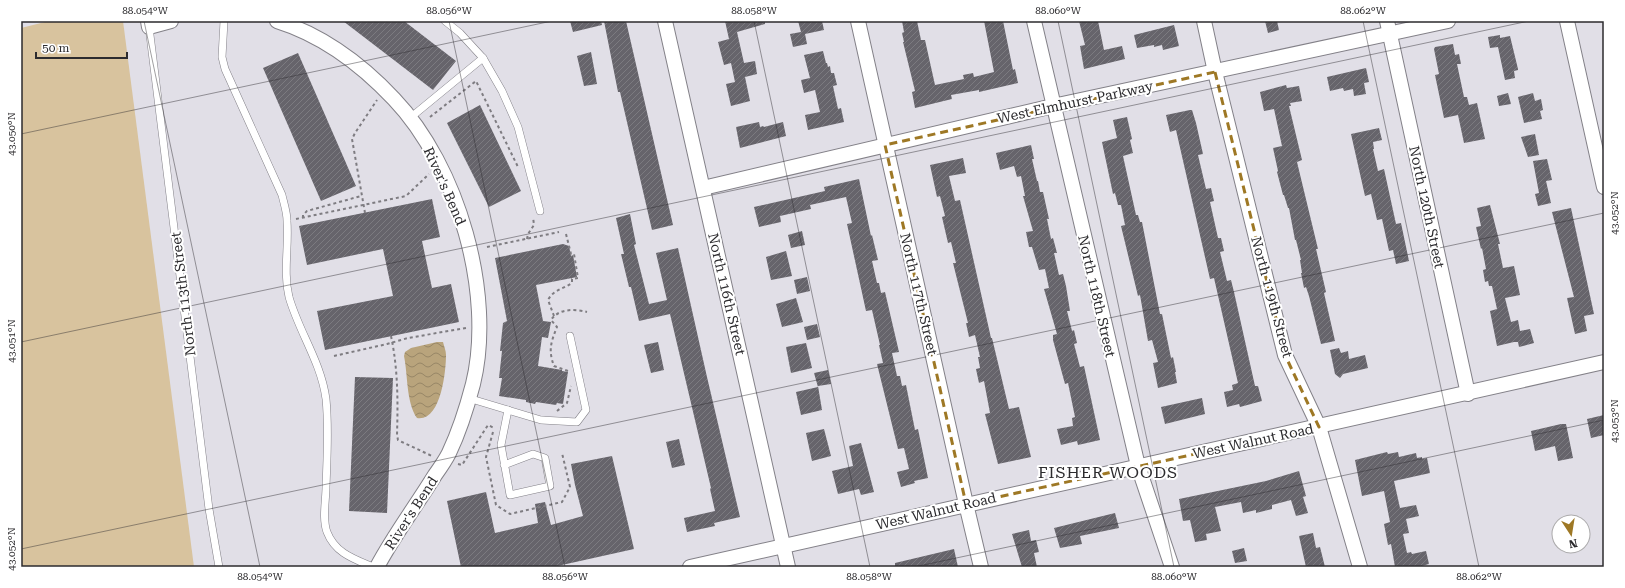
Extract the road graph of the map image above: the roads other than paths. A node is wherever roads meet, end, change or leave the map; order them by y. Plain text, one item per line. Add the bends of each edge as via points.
1 (171, 21) edge
2 (224, 21) edge
3 (277, 21) edge
4 (445, 21) edge
5 (665, 21) edge
6 (858, 21) edge
7 (1034, 21) edge
8 (1204, 21) edge
9 (1448, 21) edge
10 (1567, 21) edge
11 (149, 24) edge
12 (1388, 28) edge
13 (483, 58) junction
14 (1215, 72) junction
15 (1053, 106) junction
16 (410, 118) junction
17 (885, 145) junction
18 (1604, 187) edge
19 (703, 188) junction
20 (540, 211) dead end
21 (570, 336) dead end
22 (1604, 362) edge
23 (1468, 394) junction
24 (468, 398) junction
25 (508, 410) junction
26 (1319, 427) junction
27 (504, 465) junction
28 (1138, 466) junction
29 (966, 504) junction
30 (783, 546) junction
31 (219, 567) edge
32 (373, 567) edge
33 (377, 567) edge
34 (690, 567) edge
35 (788, 567) edge
36 (981, 567) edge
37 (1172, 567) edge
38 (1360, 567) edge

1 - 11 street
2 - 32 lane via 222,58 225,69 282,195 287,221 286,280 289,297 322,378 328,439 326,530 331,540 346,555
3 - 16 street, River's Bend via 333,47 394,99
4 - 13 lane
5 - 19 street, North 116th Street
6 - 17 street, North 117th Street
7 - 15 street, North 118th Street
8 - 14 street, North 119th Street
9 - 12 street, West Elmhurst Parkway
10 - 18 street
11 - 31 lane, North 113th Street via 208,509
12 - 14 street, West Elmhurst Parkway
12 - 23 street, North 120th Street
13 - 16 lane
13 - 20 lane via 502,91 518,127
14 - 15 street, West Elmhurst Parkway
14 - 26 street, North 119th Street via 1285,355
15 - 17 street, West Elmhurst Parkway
15 - 28 street, North 118th Street
16 - 24 street, River's Bend via 445,178 458,208 473,260 479,317 478,352
17 - 19 street, West Elmhurst Parkway
17 - 29 street, North 117th Street
19 - 30 street, North 116th Street
21 - 25 lane via 586,410 577,422 541,420
22 - 23 street, West Walnut Road
23 - 26 street, West Walnut Road
24 - 25 lane
24 - 33 street, River's Bend via 449,454 388,545
25 - 27 lane via 501,445
26 - 28 street, West Walnut Road
26 - 38 street, North 119th Street
27 - 27 lane via 510,495 550,486 545,458 533,454
28 - 29 street, West Walnut Road
28 - 37 street, North 118th Street
29 - 30 street, West Walnut Road
29 - 36 street, North 117th Street
30 - 34 street, West Walnut Road
30 - 35 street, North 116th Street

